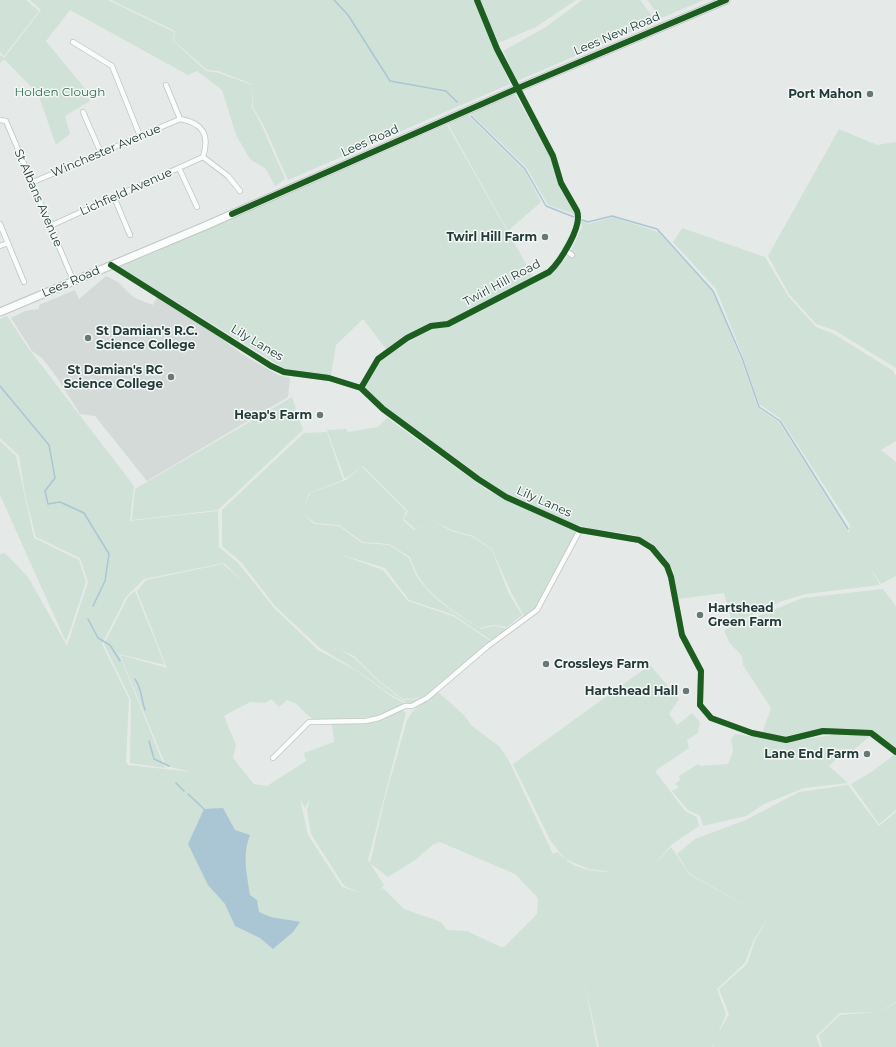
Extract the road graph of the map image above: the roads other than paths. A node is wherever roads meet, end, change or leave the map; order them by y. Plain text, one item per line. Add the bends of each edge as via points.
1 (477, 0) edge
2 (726, 0) edge
3 (72, 42) dead end
4 (166, 85) dead end
5 (516, 88) junction
6 (83, 112) dead end
7 (180, 119) junction
8 (0, 120) edge
9 (140, 136) junction
10 (101, 153) junction
11 (203, 157) junction
12 (179, 168) junction
13 (31, 183) junction
14 (240, 191) dead end
15 (114, 197) junction
16 (197, 207) dead end
17 (0, 224) edge
18 (50, 226) junction
19 (130, 235) dead end
20 (8, 243) junction
21 (0, 246) edge
22 (566, 250) junction
23 (572, 255) dead end
24 (111, 265) junction
25 (72, 280) junction
26 (24, 282) dead end
27 (0, 312) edge
28 (361, 388) junction
29 (580, 530) junction
30 (896, 752) edge
31 (273, 758) dead end

1 - 5 street, Twirl Hill Road
2 - 5 main road, Lees New Road
3 - 9 street via 112,66
4 - 7 street
5 - 22 street, Twirl Hill Road via 553,156 561,183 579,215
5 - 24 main road, Lees Road
6 - 10 street
7 - 9 street, Winchester Avenue
7 - 11 street via 191,121 200,127 206,136 207,146
8 - 13 street, St Albans Avenue via 6,121
9 - 10 street, Winchester Avenue
10 - 13 street, Winchester Avenue
11 - 12 street, Lichfield Avenue
11 - 14 street via 228,176
12 - 15 street, Lichfield Avenue
12 - 16 street
13 - 18 street, St Albans Avenue
15 - 18 street, Lichfield Avenue
15 - 19 street
17 - 20 street
18 - 25 street, St Albans Avenue
20 - 21 street
20 - 26 street
22 - 23 street
22 - 28 street, Twirl Hill Road via 549,272 448,324 431,326 407,338 378,359
24 - 25 main road, Lees Road
24 - 28 street, Lily Lanes via 271,366 284,372 329,378
25 - 27 main road, Lees Road
28 - 29 street, Lily Lanes via 383,409 478,479 506,497
29 - 30 street, Lily Lanes via 639,540 652,548 664,561 671,578 682,635 701,671 700,704 711,718 752,733 786,740 823,731 871,733
29 - 31 street via 538,610 488,646 427,698 379,718 309,722

